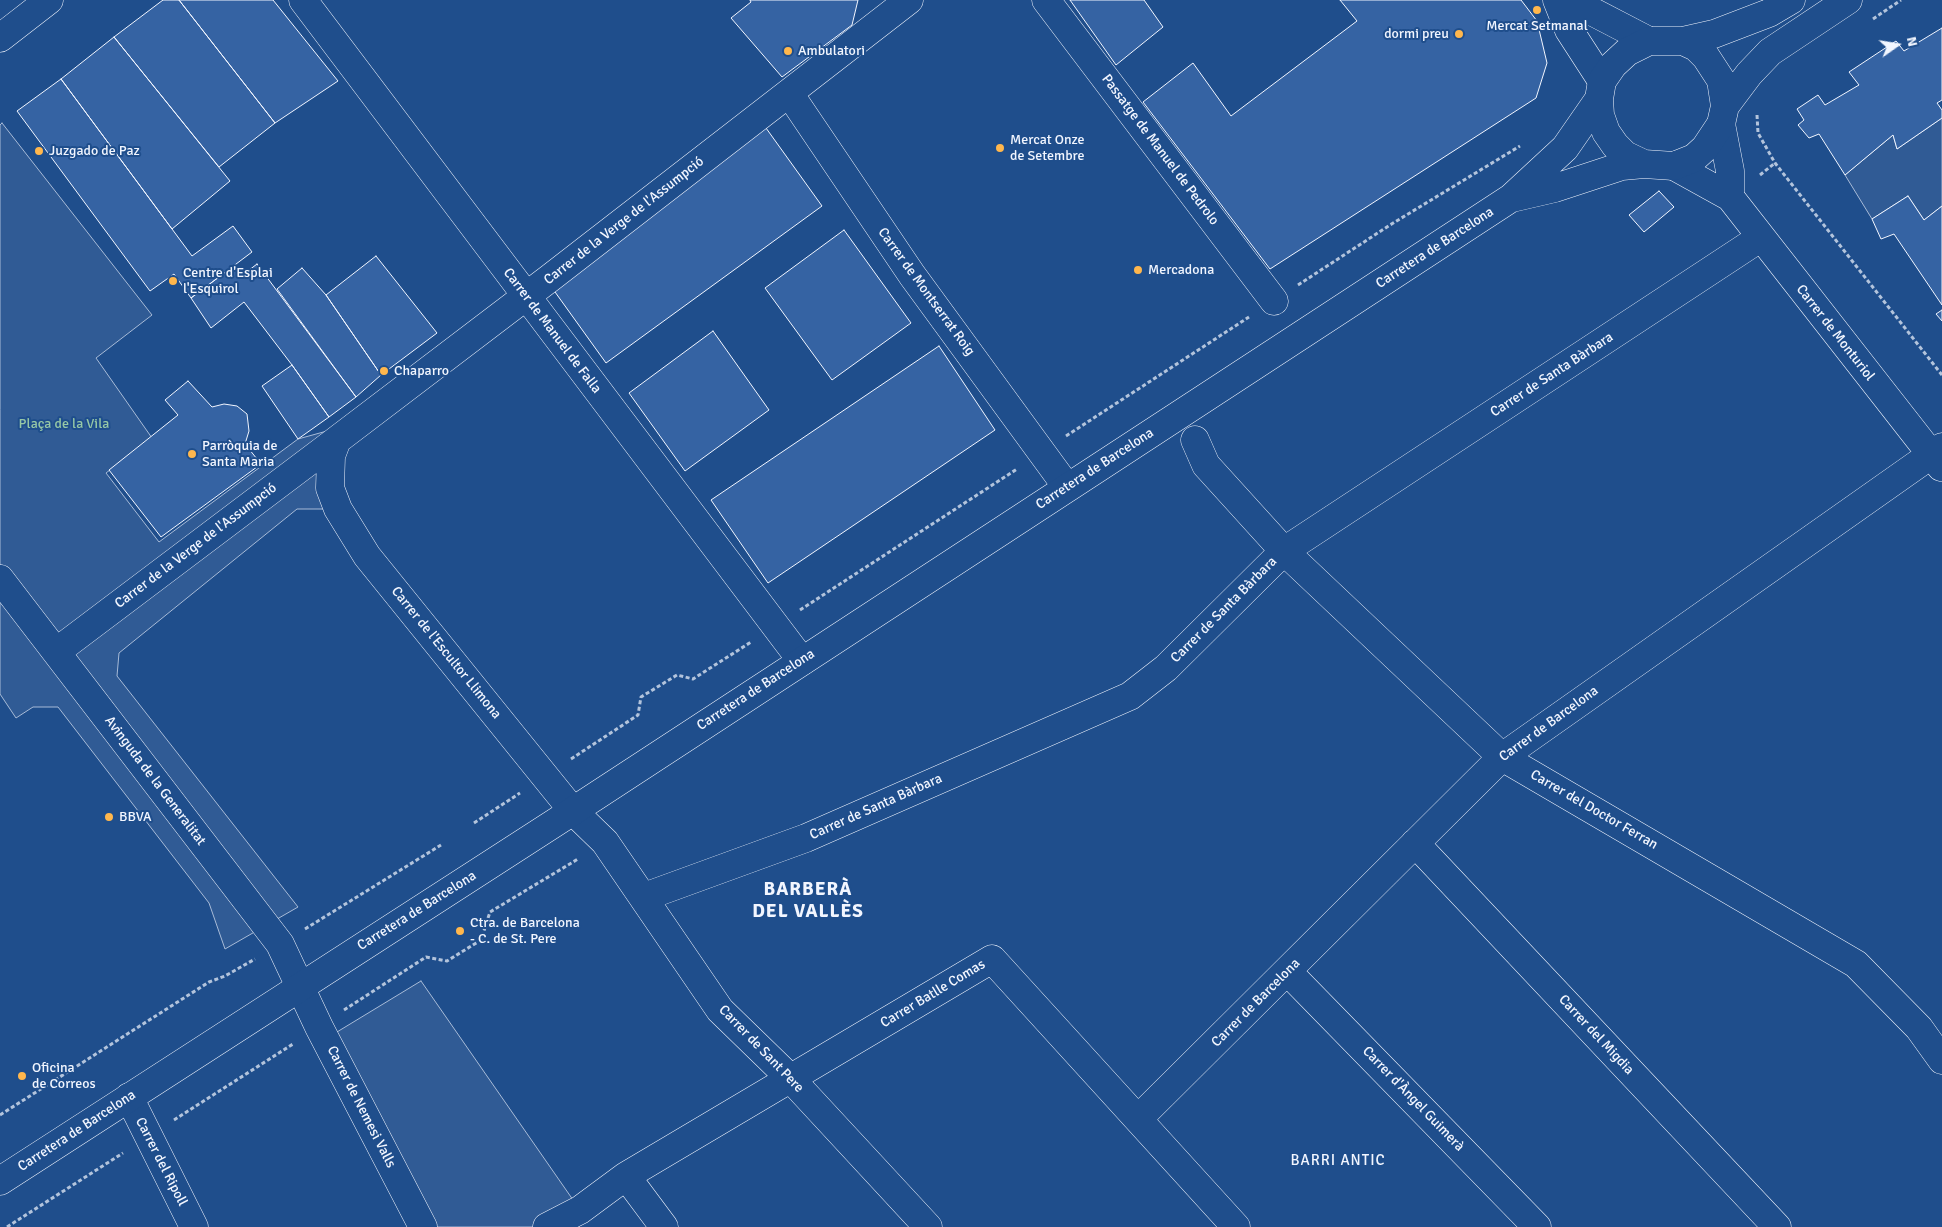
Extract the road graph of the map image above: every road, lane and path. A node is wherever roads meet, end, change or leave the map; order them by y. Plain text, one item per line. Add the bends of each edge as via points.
1 (49, 0) edge
2 (304, 0) edge
3 (909, 0) edge
4 (1046, 0) edge
5 (1557, 0) edge
6 (1570, 0) edge
7 (1791, 0) edge
8 (1848, 0) edge
9 (878, 9) edge
10 (0, 38) edge
11 (1683, 40) junction
12 (1649, 41) junction
13 (1600, 90) junction
14 (789, 93) junction
15 (1758, 108) dead end
16 (1723, 115) junction
17 (1523, 145) dead end
18 (1644, 164) junction
19 (1674, 166) junction
20 (1730, 197) junction
21 (1511, 198) junction
22 (1760, 238) junction
23 (526, 297) junction
24 (1274, 301) junction
25 (1942, 375) edge
26 (337, 440) junction
27 (1195, 440) dead end
28 (1042, 452) junction
29 (1938, 456) edge
30 (1067, 487) junction
31 (1284, 551) junction
32 (5, 597) edge
33 (775, 626) junction
34 (56, 652) junction
35 (802, 661) junction
36 (1502, 757) junction
37 (545, 776) junction
38 (573, 811) junction
39 (474, 823) dead end
40 (1414, 843) junction
41 (441, 845) dead end
42 (644, 897) junction
43 (280, 944) junction
44 (1288, 972) junction
45 (300, 987) junction
46 (1942, 1060) edge
47 (790, 1078) junction
48 (129, 1098) junction
49 (0, 1115) edge
50 (1138, 1119) junction
51 (626, 1176) junction
52 (0, 1181) edge
53 (194, 1227) edge
54 (423, 1227) edge
55 (548, 1227) edge
56 (664, 1227) edge
57 (928, 1227) edge
58 (1236, 1227) edge
59 (1537, 1227) edge
60 (1777, 1227) edge

1 - 10 street
2 - 23 street, Carrer de Manuel de Falla
3 - 9 street, Carrer de la Verge de l'Assumpció
4 - 24 street, Passatge de Manuel de Pedrolo
5 - 13 street
6 - 12 street
7 - 11 street via 1753,20 1714,34
8 - 16 street via 1770,52 1749,74
9 - 14 street, Carrer de la Verge de l'Assumpció
11 - 12 street
11 - 16 street via 1696,47 1715,68 1721,80
12 - 13 street via 1627,52 1613,65
13 - 18 street via 1600,115 1606,132 1625,155
13 - 21 street via 1565,148
14 - 23 street, Carrer de la Verge de l'Assumpció
14 - 28 street, Carrer de Montserrat Roig via 912,276
15 - 25 path via 1758,133 1775,163
16 - 19 street via 1705,148 1694,158
16 - 20 street
17 - 24 path via 1390,225
18 - 19 street
18 - 21 street via 1622,166 1555,188
19 - 20 street, Carrer de Monturiol
20 - 22 street, Carrer de Monturiol
21 - 30 street, Carretera de Barcelona
22 - 29 street, Carrer de Monturiol
22 - 31 street, Carrer de Santa Bàrbara
23 - 26 street, Carrer de la Verge de l'Assumpció
23 - 33 street, Carrer de Manuel de Falla
24 - 28 path
26 - 34 street, Carrer de la Verge de l'Assumpció
26 - 37 street, Carrer de l'Escultor Llimona via 331,456 330,488 338,509 367,556
27 - 31 street, Carrer del Doctor Ferran via 1206,465
28 - 30 street, Carrer de Montserrat Roig
28 - 33 path
29 - 36 street, Carrer de Barcelona
30 - 35 street, Carretera de Barcelona
31 - 36 street, Carrer del Doctor Ferran
31 - 42 street, Carrer de Santa Bàrbara via 1166,668 1130,696 806,838
32 - 34 street, Avinguda de la Generalitat
33 - 35 street, Carrer de Manuel de Falla
33 - 37 path via 693,679 677,675 641,697 638,715
34 - 43 street, Avinguda de la Generalitat
35 - 38 street, Carretera de Barcelona
36 - 40 street, Carrer de Barcelona
36 - 46 street, Carrer del Doctor Ferran via 1856,964 1919,1028
37 - 38 street, Carrer de l'Escultor Llimona
37 - 39 path
38 - 42 street, Carrer de Sant Pere via 605,842
38 - 45 street, Carretera de Barcelona
40 - 44 street, Carrer de Barcelona
40 - 60 street, Carrer del Migdia
41 - 43 path
42 - 47 street, Carrer de Sant Pere via 720,1010
43 - 45 street, Avinguda de la Generalitat
43 - 49 path via 209,982
44 - 50 street, Carrer de Barcelona
44 - 59 street, Carrer d'Àngel Guimerà
45 - 48 street, Carretera de Barcelona
45 - 54 street, Carrer de Nemesi Valls
47 - 50 street, Carrer Batlle Comas via 992,959
47 - 51 street
47 - 57 street, Carrer de Sant Pere
48 - 52 street, Carretera de Barcelona
48 - 53 street, Carrer del Ripoll
50 - 58 street
51 - 55 street via 580,1210
51 - 56 street

